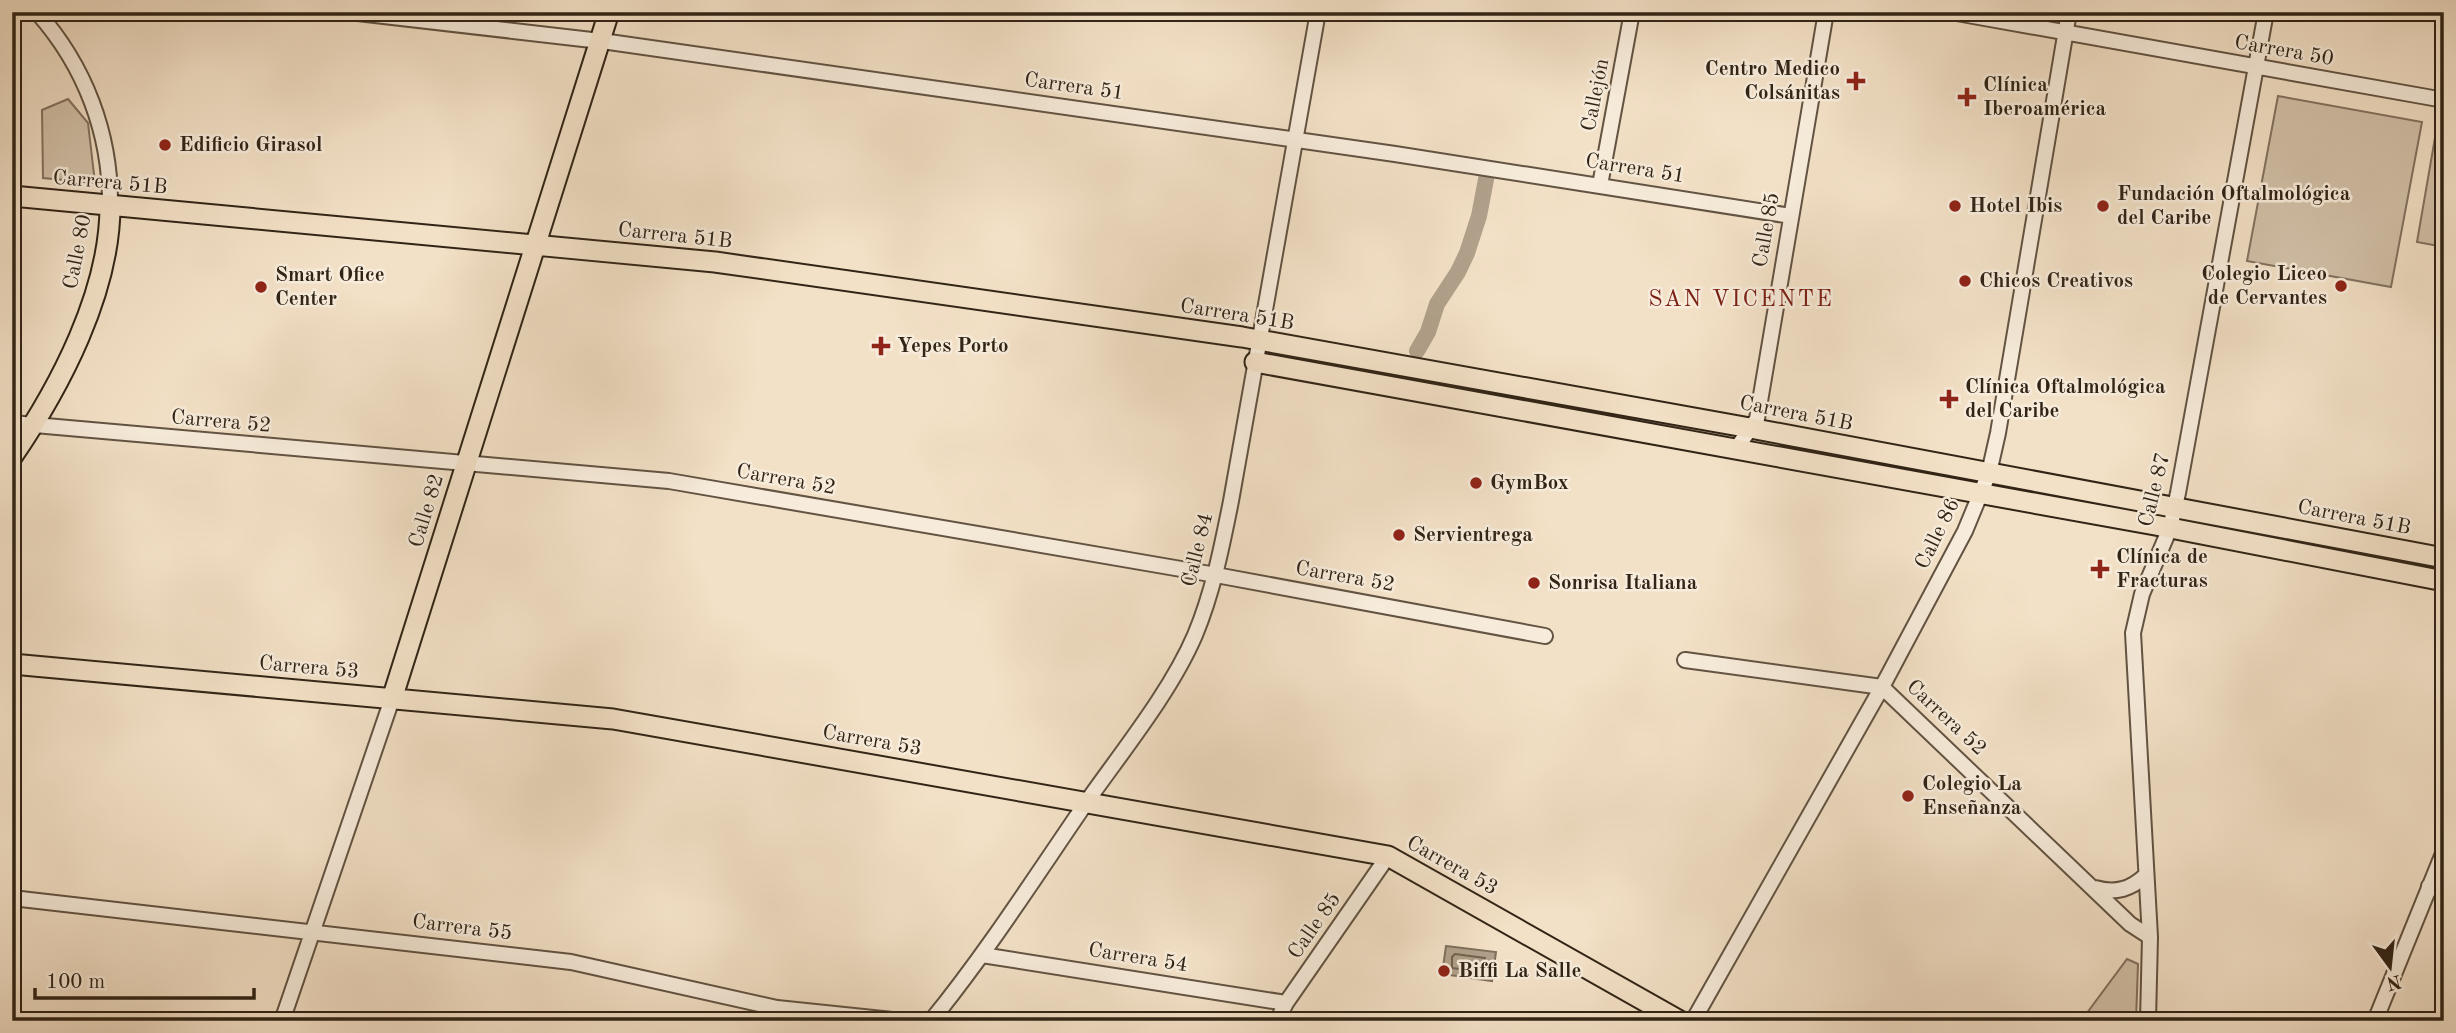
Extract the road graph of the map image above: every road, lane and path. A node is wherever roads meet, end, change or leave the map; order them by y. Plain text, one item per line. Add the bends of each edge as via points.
1 (37, 12) edge
2 (349, 12) edge
3 (609, 12) edge
4 (1318, 12) edge
5 (1632, 12) edge
6 (1826, 12) edge
7 (1951, 12) edge
8 (2068, 12) edge
9 (2266, 12) edge
10 (48, 19) edge
11 (2066, 31) junction
12 (600, 41) junction
13 (2256, 67) junction
14 (2444, 100) edge
15 (1294, 140) junction
16 (1600, 185) junction
17 (12, 196) edge
18 (110, 206) junction
19 (1791, 216) junction
20 (534, 245) junction
21 (1259, 340) junction
22 (1255, 362) junction
23 (22, 425) edge
24 (1750, 428) junction
25 (1736, 449) junction
26 (12, 457) edge
27 (466, 463) junction
28 (1989, 473) junction
29 (1981, 494) junction
30 (2175, 507) junction
31 (2170, 528) junction
32 (2444, 558) edge
33 (1216, 575) junction
34 (2444, 581) edge
35 (1545, 636) dead end
36 (1685, 660) dead end
37 (12, 664) edge
38 (1882, 687) junction
39 (392, 699) junction
40 (1087, 802) junction
41 (2444, 851) edge
42 (1388, 856) junction
43 (2146, 875) junction
44 (2095, 888) junction
45 (2437, 889) edge
46 (12, 898) edge
47 (313, 932) junction
48 (2150, 937) junction
49 (982, 954) junction
50 (1286, 1003) junction
51 (2380, 1019) edge
52 (282, 1021) edge
53 (902, 1021) edge
54 (931, 1021) edge
55 (1278, 1021) edge
56 (1680, 1021) edge
57 (1693, 1021) edge
58 (2148, 1021) edge

1 - 10 street, Calle 80
2 - 12 street, Carrera 51
3 - 12 main road, Calle 82
4 - 15 street, Calle 84
5 - 16 street, Callejón
6 - 19 street, Calle 85
7 - 11 street, Carrera 50
8 - 11 street, Calle 86
9 - 13 street, Calle 87
10 - 18 street, Calle 80 via 94,104 105,147
11 - 13 street, Carrera 50
11 - 28 street, Calle 86
12 - 15 street, Carrera 51
12 - 20 main road, Calle 82
13 - 14 street, Carrera 50
13 - 30 street, Calle 87
15 - 16 street, Carrera 51
15 - 21 street, Calle 84
16 - 19 street, Carrera 51
17 - 18 main road, Carrera 51B
18 - 20 main road, Carrera 51B
18 - 23 main road, Calle 80 via 107,239 83,330 68,363
19 - 24 street, Calle 85 via 1757,419
20 - 21 main road, Carrera 51B via 715,262
20 - 27 main road, Calle 82
21 - 22 street, Calle 84
21 - 24 main road, Carrera 51B
22 - 25 main road, Carrera 51B
22 - 33 street, Calle 84
23 - 26 main road, Calle 80
23 - 27 street, Carrera 52
24 - 25 street, Calle 85
24 - 28 main road, Carrera 51B
25 - 29 main road, Carrera 51B
27 - 33 street, Carrera 52 via 668,481
27 - 39 main road, Calle 82
28 - 29 street, Calle 86
28 - 30 main road, Carrera 51B
29 - 31 main road, Carrera 51B
29 - 38 street, Calle 86
30 - 31 street, Calle 87
30 - 32 main road, Carrera 51B
31 - 34 main road, Carrera 51B
31 - 43 street, Calle 87 via 2141,594 2133,633
33 - 35 street, Carrera 52
33 - 40 street, Calle 84 via 1176,672
36 - 38 street, Carrera 52
37 - 39 main road, Carrera 53
38 - 44 street, Carrera 52
38 - 57 street, Calle 86
39 - 40 main road, Carrera 53 via 613,719
39 - 47 street, Calle 82
40 - 42 main road, Carrera 53
40 - 49 street, Calle 84
41 - 45 street
42 - 50 street, Calle 85
42 - 56 main road, Carrera 53
43 - 44 street via 2127,889
43 - 48 street, Calle 87
44 - 48 street, Carrera 52 via 2130,924
45 - 51 street
46 - 47 street, Carrera 55
47 - 52 street, Calle 82
47 - 53 street, Carrera 55 via 571,962 777,1008
48 - 58 street, Calle 87
49 - 50 street, Carrera 54
49 - 54 street, Calle 84
50 - 55 street, Calle 85

